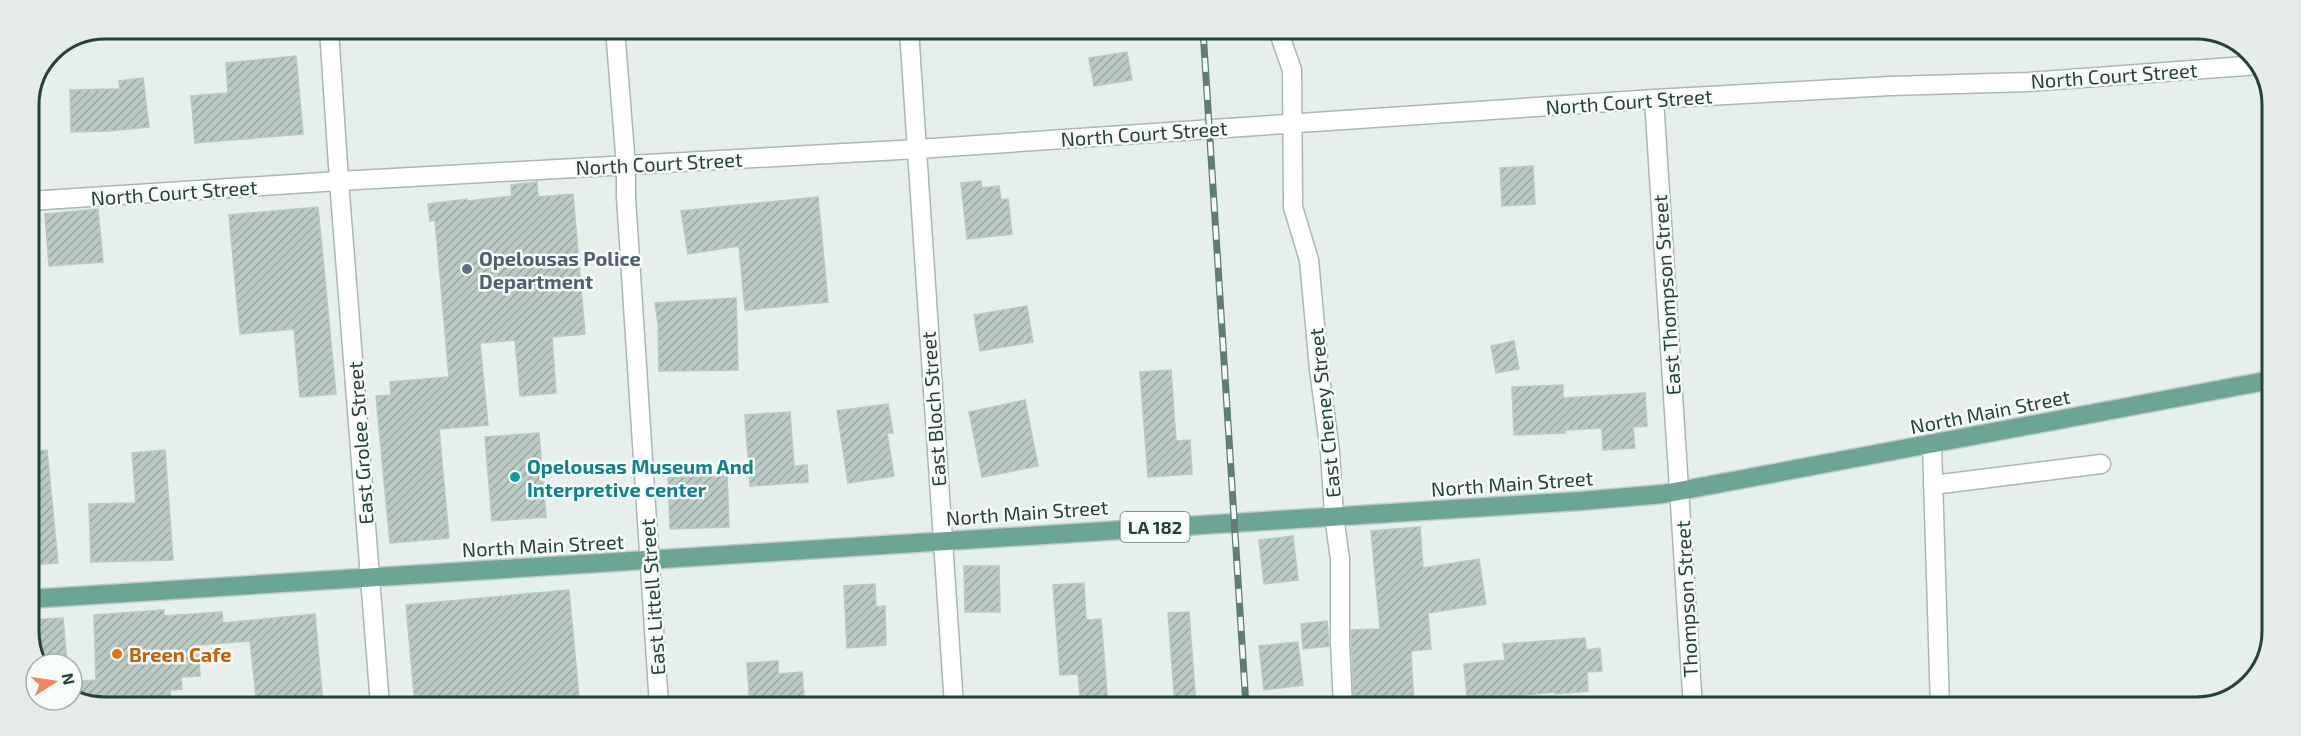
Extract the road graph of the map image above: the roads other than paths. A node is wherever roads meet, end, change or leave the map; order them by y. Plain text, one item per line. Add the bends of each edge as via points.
1 (331, 39) edge
2 (616, 39) edge
3 (910, 39) edge
4 (1281, 39) edge
5 (2249, 66) edge
6 (1654, 99) junction
7 (1292, 123) junction
8 (918, 149) junction
9 (626, 166) junction
10 (339, 181) junction
11 (39, 200) edge
12 (2262, 382) edge
13 (1932, 445) junction
14 (2101, 464) dead end
15 (1933, 484) junction
16 (1679, 491) junction
17 (1334, 516) junction
18 (942, 540) junction
19 (650, 561) junction
20 (370, 578) junction
21 (39, 598) edge
22 (379, 697) edge
23 (658, 697) edge
24 (953, 697) edge
25 (1343, 697) edge
26 (1692, 697) edge
27 (1940, 697) edge

1 - 10 street, East Grolee Street
2 - 9 street, East Littell Street
3 - 8 street, East Bloch Street
4 - 7 street, East Cheney Street via 1292,70
5 - 6 street, North Court Street via 2028,82
6 - 7 street, North Court Street
6 - 16 street, East Thompson Street
7 - 8 street, North Court Street
7 - 17 street, East Cheney Street via 1293,207 1309,260
8 - 9 street, North Court Street
8 - 18 street, East Bloch Street
9 - 10 street, North Court Street
9 - 19 street, East Littell Street
10 - 11 street, North Court Street
10 - 20 street, East Grolee Street
12 - 13 main road, North Main Street / LA 182
13 - 15 street
13 - 16 main road, North Main Street / LA 182
14 - 15 street
15 - 27 street
16 - 17 main road, North Main Street / LA 182
16 - 26 street, Thompson Street
17 - 18 main road, North Main Street / LA 182
17 - 25 street, East Cheney Street via 1340,559
18 - 19 main road, North Main Street / LA 182
18 - 24 street, East Bloch Street
19 - 20 main road, North Main Street / LA 182
19 - 23 street, East Littell Street
20 - 21 main road, North Main Street / LA 182
20 - 22 street, East Grolee Street

